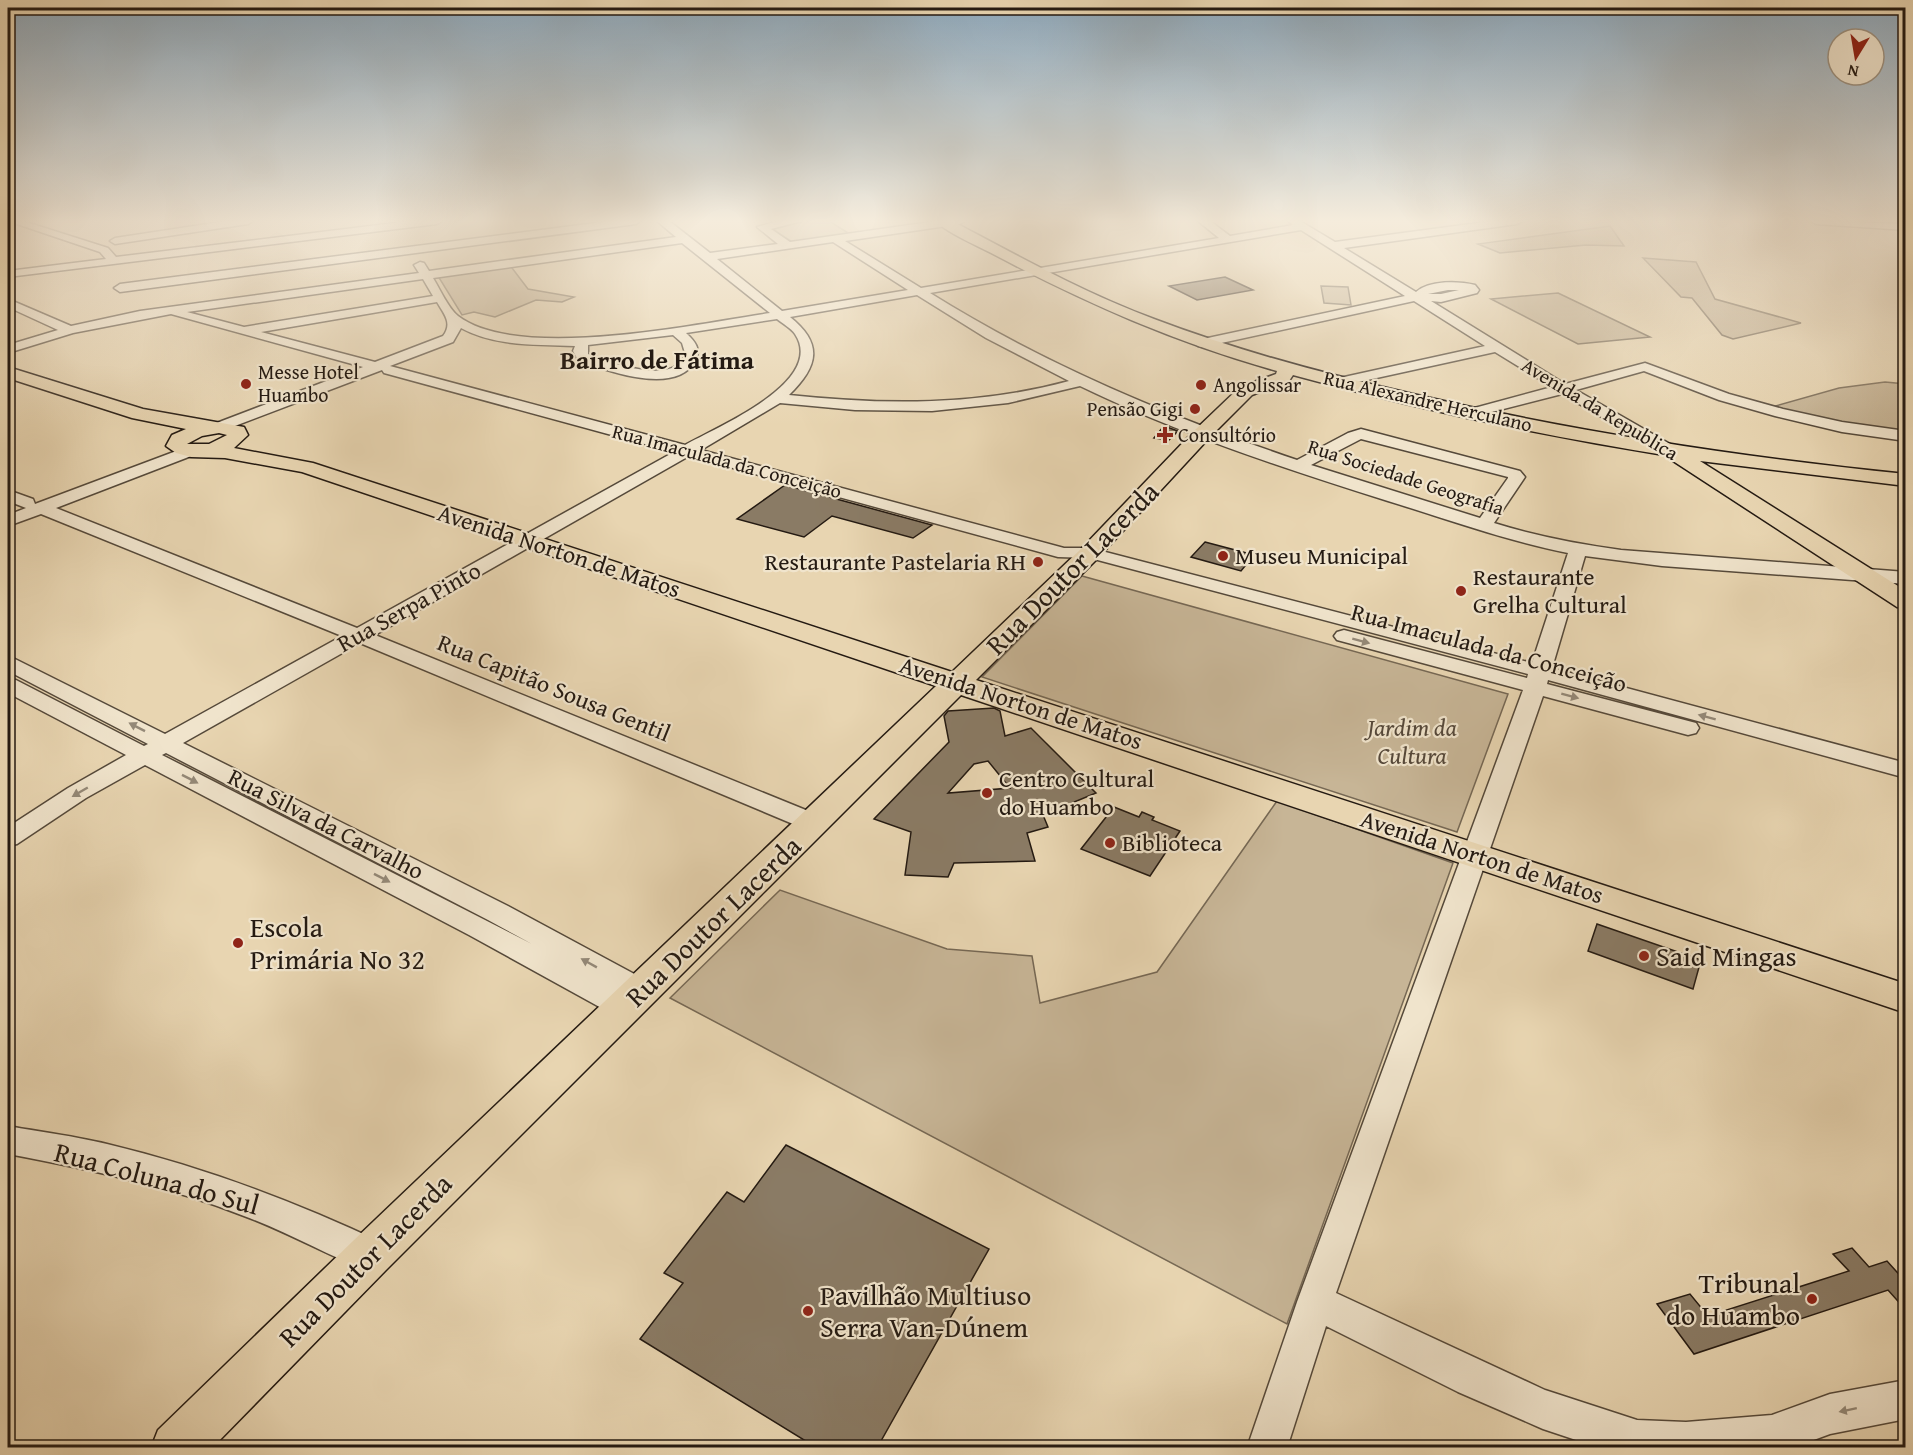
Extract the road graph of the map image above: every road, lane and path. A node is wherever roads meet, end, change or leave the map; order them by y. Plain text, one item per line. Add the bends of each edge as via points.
1 (125, 289) edge
2 (326, 289) edge
3 (434, 289) edge
4 (748, 289) edge
5 (918, 289) edge
6 (933, 289) edge
7 (1076, 289) edge
8 (1406, 289) edge
9 (921, 291) junction
10 (1420, 297) junction
11 (440, 298) junction
12 (8, 303) edge
13 (167, 311) junction
14 (780, 315) junction
15 (453, 318) junction
16 (70, 330) junction
17 (241, 331) junction
18 (676, 331) junction
19 (507, 339) junction
20 (582, 342) junction
21 (1203, 343) junction
22 (1498, 347) junction
23 (8, 349) edge
24 (1229, 351) junction
25 (1283, 367) junction
26 (383, 369) junction
27 (8, 372) edge
28 (1083, 381) junction
29 (1336, 381) junction
30 (1254, 385) junction
31 (1564, 389) junction
32 (778, 398) junction
33 (1472, 413) junction
34 (139, 414) junction
35 (227, 430) junction
36 (1203, 433) junction
37 (1905, 436) edge
38 (188, 446) junction
39 (687, 451) junction
40 (1671, 451) junction
41 (1299, 465) junction
42 (306, 467) junction
43 (1905, 480) edge
44 (8, 495) edge
45 (33, 505) junction
46 (8, 510) edge
47 (8, 520) edge
48 (1484, 525) junction
49 (527, 541) junction
50 (1578, 549) junction
51 (1078, 557) junction
52 (1859, 573) junction
53 (1905, 578) edge
54 (1905, 602) edge
55 (358, 635) junction
56 (8, 663) edge
57 (1538, 679) junction
58 (958, 682) junction
59 (8, 685) edge
60 (97, 706) junction
61 (73, 718) junction
62 (1748, 737) junction
63 (168, 743) junction
64 (144, 756) junction
65 (1905, 771) edge
66 (1905, 783) edge
67 (264, 792) junction
68 (243, 806) junction
69 (814, 823) junction
70 (8, 838) edge
71 (375, 849) junction
72 (1475, 855) junction
73 (355, 864) junction
74 (489, 920) junction
75 (632, 999) junction
76 (1905, 999) edge
77 (8, 1140) edge
78 (370, 1255) junction
79 (1315, 1302) junction
80 (1905, 1399) edge
81 (1776, 1441) edge
82 (176, 1448) edge
83 (1267, 1448) edge

1 - 13 street, Rua Imaculada da Conceição via 131,297
2 - 13 street
3 - 11 street
4 - 14 street, Rua Serpa Pinto
5 - 9 street, Rua Sociedade Geografia
6 - 9 street
7 - 21 main road, Rua Alexandre Herculano
8 - 10 street, Avenida da Republica
9 - 14 street
9 - 28 street, Rua Sociedade Geografia via 992,335
10 - 21 street
10 - 22 street, Avenida da Republica
11 - 15 street
11 - 17 street
12 - 16 street
13 - 16 street
13 - 17 street, Rua Imaculada da Conceição
14 - 18 street
14 - 32 street, Rua Serpa Pinto via 800,331 808,352 802,372
15 - 19 street via 470,328
15 - 26 street via 455,330 448,339
16 - 23 street
17 - 26 street, Rua Imaculada da Conceição
18 - 20 street
18 - 20 street via 693,350 691,361 669,374 626,371 592,361 583,357
19 - 20 street
19 - 26 street via 465,343
21 - 24 main road, Rua Alexandre Herculano
22 - 29 street
22 - 31 street, Avenida da Republica
24 - 25 main road, Rua Alexandre Herculano
24 - 30 main road
25 - 29 main road, Rua Alexandre Herculano
25 - 30 main road, Rua Doutor Lacerda via 1283,377
26 - 35 street
26 - 39 street, Rua Imaculada da Conceição
27 - 34 main road, Avenida Norton de Matos
28 - 32 street via 1008,400 922,408
28 - 36 street, Rua Sociedade Geografia
29 - 30 main road via 1289,380
29 - 33 main road, Rua Alexandre Herculano
30 - 36 main road, Rua Doutor Lacerda
31 - 33 street
31 - 37 street via 1645,367 1780,413
31 - 40 street, Avenida da Republica
32 - 39 street, Rua Serpa Pinto
33 - 40 main road, Rua Alexandre Herculano
34 - 35 main road, Avenida Norton de Matos
34 - 38 main road, Avenida Norton de Matos
35 - 38 main road via 197,431
35 - 42 main road, Avenida Norton de Matos
36 - 41 street, Rua Sociedade Geografia
36 - 51 main road, Rua Doutor Lacerda
38 - 42 main road, Avenida Norton de Matos
38 - 45 street
39 - 49 street, Rua Serpa Pinto
39 - 51 street, Rua Imaculada da Conceição
40 - 43 main road, Rua Alexandre Herculano
40 - 52 main road, Avenida da Republica
41 - 48 street, Rua Sociedade Geografia
41 - 48 street via 1361,434 1514,474 1517,477
42 - 49 main road, Avenida Norton de Matos
44 - 45 street, Rua Capitão Sousa Gentil
45 - 46 street
45 - 47 street
45 - 55 street, Rua Capitão Sousa Gentil
48 - 50 street, Rua Sociedade Geografia
49 - 55 street, Rua Serpa Pinto
49 - 58 main road, Avenida Norton de Matos
50 - 52 street, Rua Sociedade Geografia via 1723,565
50 - 57 street
51 - 57 street, Rua Imaculada da Conceição
51 - 58 main road, Rua Doutor Lacerda
52 - 53 street, Rua Sociedade Geografia
52 - 54 main road, Avenida da Republica
55 - 63 street, Rua Serpa Pinto
55 - 69 street, Rua Capitão Sousa Gentil
56 - 60 street, Rua Silva da Carvalho
57 - 62 street, Rua Imaculada da Conceição
57 - 72 street
58 - 69 main road, Rua Doutor Lacerda
58 - 72 main road, Avenida Norton de Matos
59 - 61 street, Rua Silva da Carvalho
60 - 61 street
63 -> 60 street, Rua Silva da Carvalho
61 - 64 street, Rua Silva da Carvalho
62 - 65 street, Rua Imaculada da Conceição
62 - 66 street, Rua Imaculada da Conceição
63 - 64 street, Rua Serpa Pinto
63 - 67 street, Rua Silva da Carvalho
64 -> 68 street, Rua Silva da Carvalho
64 -> 70 street, Rua Serpa Pinto
67 - 68 street
67 - 71 street, Rua Silva da Carvalho
68 - 73 street, Rua Silva da Carvalho
69 - 75 main road, Rua Doutor Lacerda
71 - 73 street
71 - 74 street, Rua Silva da Carvalho
72 - 76 main road, Avenida Norton de Matos
72 - 79 street
73 -> 74 street, Rua Silva da Carvalho
74 - 75 street, Rua Silva da Carvalho
75 - 78 main road, Rua Doutor Lacerda
77 - 78 street, Rua Coluna do Sul via 118,1161 211,1187 325,1232
78 - 82 main road, Rua Doutor Lacerda
79 - 81 street via 1492,1387 1637,1440
79 - 83 street
80 -> 81 street via 1830,1414

